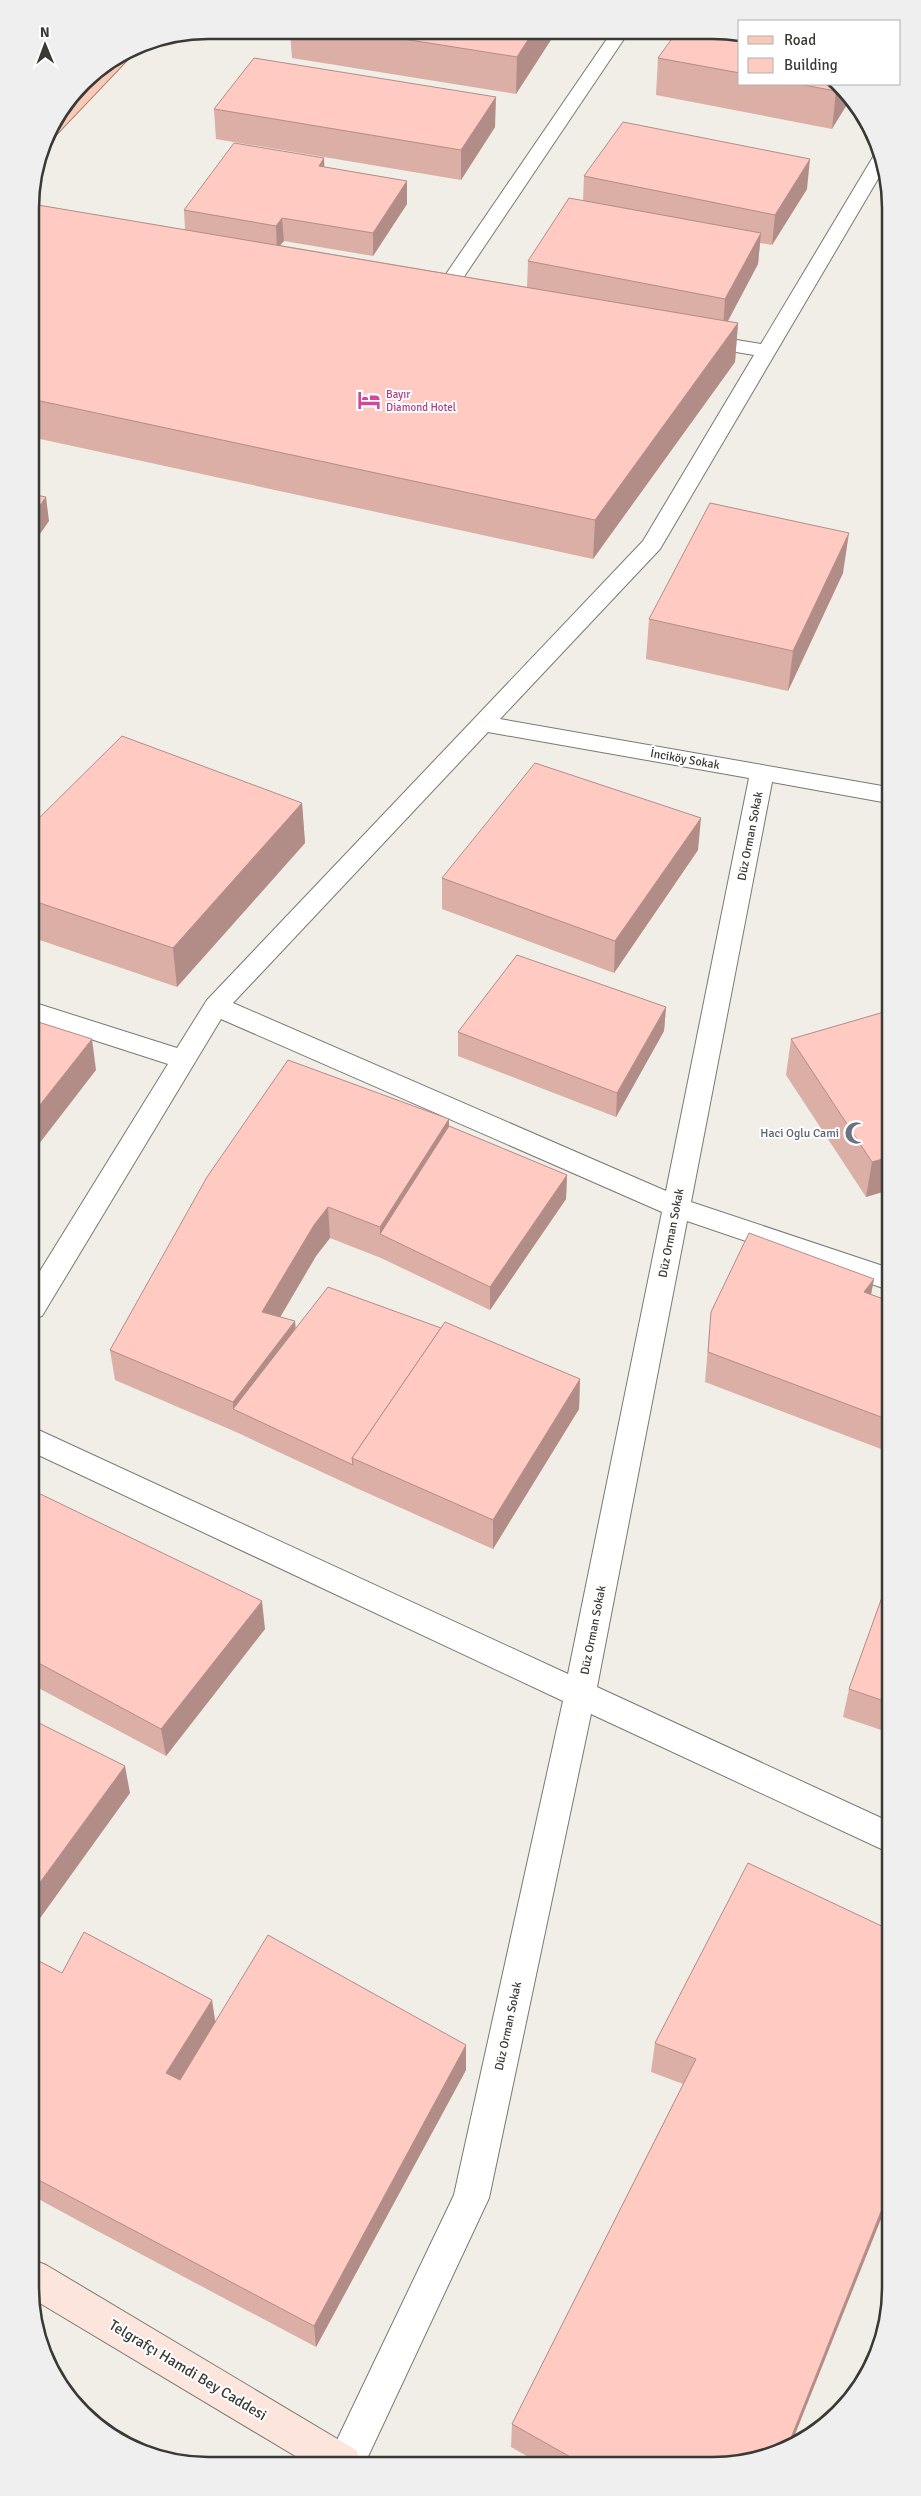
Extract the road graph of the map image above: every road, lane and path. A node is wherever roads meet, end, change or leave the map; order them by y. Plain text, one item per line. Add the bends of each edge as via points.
1 (615, 39) edge
2 (101, 77) edge
3 (71, 108) edge
4 (877, 166) edge
5 (421, 293) edge
6 (441, 296) junction
7 (470, 301) edge
8 (680, 336) edge
9 (767, 351) junction
10 (482, 723) junction
11 (762, 773) junction
12 (882, 794) edge
13 (216, 1006) junction
14 (39, 1013) edge
15 (183, 1059) junction
16 (676, 1207) junction
17 (882, 1277) edge
18 (39, 1296) edge
19 (39, 1442) edge
20 (580, 1694) junction
21 (882, 1834) edge
22 (39, 2282) edge
23 (334, 2457) edge
24 (347, 2457) edge

1 - 6 street
2 - 3 main road
4 - 9 street
5 - 6 street
6 - 7 street
8 - 9 street
9 - 10 street via 652,544
10 - 11 street, İnciköy Sokak
10 - 13 street
11 - 12 street, İnciköy Sokak
11 - 16 street, Düz Orman Sokak
13 - 15 street
13 - 16 street
14 - 15 street
15 - 18 street
16 - 17 street
16 - 20 street, Düz Orman Sokak
19 - 20 street
20 - 21 street
20 - 24 street, Düz Orman Sokak via 470,2198
22 - 23 main road, Telgrafçı Hamdi Bey Caddesi

